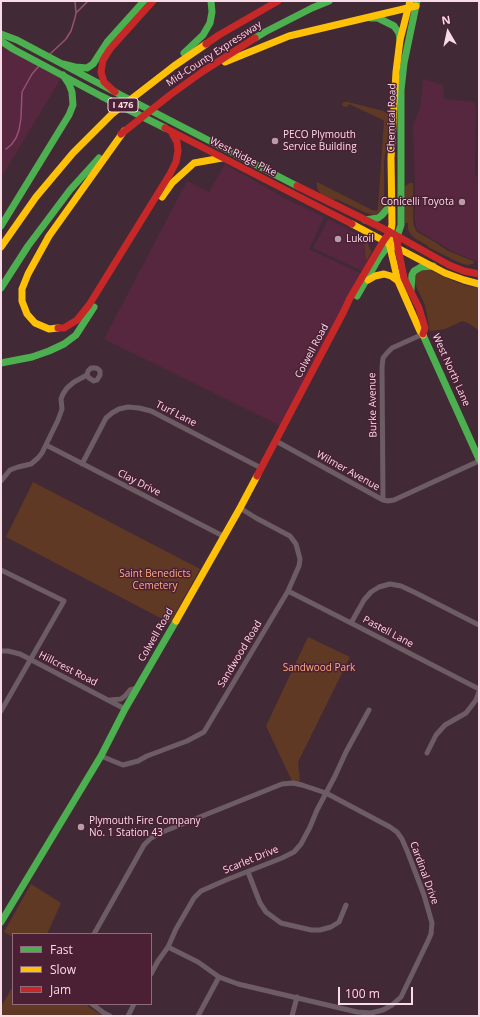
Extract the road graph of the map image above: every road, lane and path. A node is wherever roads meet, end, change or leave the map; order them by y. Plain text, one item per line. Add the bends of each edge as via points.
1 (144, 1) edge
2 (153, 1) edge
3 (211, 1) edge
4 (278, 1) edge
5 (330, 1) edge
6 (417, 3) edge
7 (409, 4) edge
8 (366, 18) junction
9 (1, 34) edge
10 (400, 40) junction
11 (1, 41) edge
12 (67, 65) junction
13 (202, 72) junction
14 (63, 75) junction
15 (150, 84) junction
16 (115, 92) junction
17 (124, 131) junction
18 (172, 133) junction
19 (222, 158) junction
20 (392, 203) junction
21 (365, 220) junction
22 (1, 226) edge
23 (390, 232) junction
24 (397, 236) junction
25 (386, 242) junction
26 (1, 247) edge
27 (398, 248) junction
28 (433, 266) junction
29 (479, 274) edge
30 (366, 281) junction
31 (398, 281) junction
32 (479, 284) edge
33 (1, 288) edge
34 (411, 290) junction
35 (344, 311) junction
36 (423, 334) junction
37 (1, 363) edge
38 (87, 374) dead end
39 (276, 441) junction
40 (46, 445) junction
41 (479, 460) edge
42 (82, 464) junction
43 (261, 468) junction
44 (1, 482) edge
45 (383, 500) junction
46 (240, 508) junction
47 (224, 536) junction
48 (1, 570) edge
49 (288, 591) junction
50 (351, 623) junction
51 (479, 625) edge
52 (1, 651) edge
53 (31, 660) junction
54 (137, 688) junction
55 (479, 691) edge
56 (109, 700) junction
57 (125, 709) junction
58 (369, 710) dead end
59 (1, 711) edge
60 (427, 753) dead end
61 (101, 756) junction
62 (326, 793) junction
63 (248, 872) junction
64 (346, 905) dead end
65 (1, 922) edge
66 (95, 933) edge
67 (168, 947) junction
68 (152, 972) edge
69 (219, 977) junction
70 (297, 997) junction
71 (93, 1005) edge
72 (134, 1005) edge
73 (110, 1016) edge
74 (128, 1016) edge
75 (198, 1016) edge
76 (292, 1016) edge

1 - 12 main road via 108,41 93,64 87,68
2 - 16 main road via 103,60 101,72 104,82
3 - 15 main road via 210,23 203,35
4 - 15 main road, Mid-County Expressway / I 476 via 218,35
5 - 13 main road, Mid-County Expressway / I 476 via 265,32
6 - 7 main road
6 - 24 main road, Chemical Road via 401,90 401,225
7 - 8 main road
7 - 10 main road, Chemical Road
8 - 10 main road via 378,18 394,26
8 - 13 main road via 289,36
9 - 12 main road, West Ridge Pike
10 - 20 main road, Chemical Road via 391,158
11 - 14 main road, West Ridge Pike
12 - 16 main road, West Ridge Pike
13 - 17 main road, Mid-County Expressway / I 476
14 - 18 main road, West Ridge Pike
14 - 22 main road via 72,92 73,105 69,115
15 - 26 main road, Mid-County Expressway / I 476 via 112,114 74,153 36,197
16 - 21 main road, West Ridge Pike
17 - 18 main road via 49,236 28,274 22,289 22,301 27,314 35,324 49,329 64,328 77,320 89,305 176,162 177,142
17 - 33 main road, Mid-County Expressway / I 476 via 70,190 28,246
18 - 19 main road, West Ridge Pike
19 - 25 main road, West Ridge Pike
19 - 37 main road via 194,163 172,183 76,335 49,351
20 - 21 main road via 378,218
20 - 23 main road, Chemical Road
21 - 23 main road, West Ridge Pike
23 - 24 main road, West Ridge Pike
23 - 25 main road, West North Lane
24 - 25 main road
24 - 27 main road, West North Lane
24 - 29 main road, West Ridge Pike via 449,265
25 - 27 main road, West Ridge Pike
25 - 30 main road, Colwell Road
25 - 31 main road, West North Lane
25 - 35 main road, Colwell Road
27 - 28 main road, West Ridge Pike
27 - 34 main road, West North Lane via 404,278
28 - 32 main road, West Ridge Pike via 445,273
28 - 34 main road via 421,267 414,271
30 - 31 main road via 384,274
30 - 35 main road, Colwell Road via 354,301
31 - 36 main road, West North Lane
34 - 36 main road, West North Lane via 419,308
35 - 39 main road, Colwell Road
36 - 41 main road, West North Lane
36 - 45 street, Burke Avenue via 392,348 383,358
38 - 40 street via 66,388 61,400 62,409
39 - 43 main road, Colwell Road
39 - 45 street, Wilmer Avenue
40 - 42 street, Clay Drive
40 - 44 street via 35,461 10,470
41 - 45 street, Wilmer Avenue via 394,500
42 - 43 street, Turf Lane via 106,418 128,406 151,411
42 - 47 street, Clay Drive
43 - 46 main road, Colwell Road
46 - 47 main road, Colwell Road
46 - 49 street, Sandwood Road via 290,536 296,544 299,566
47 - 54 main road, Colwell Road
48 - 53 street via 64,601
49 - 50 street, Pastell Lane
49 - 61 street, Sandwood Road via 204,732 123,765
50 - 51 street via 371,592 390,584 401,586
50 - 55 street, Pastell Lane
52 - 53 street, Hillcrest Road via 20,654
53 - 56 street, Hillcrest Road
53 - 59 street
54 - 56 street via 130,690 120,699
54 - 57 main road, Colwell Road
55 - 60 street via 476,700 466,712 436,735
56 - 57 street, Hillcrest Road
57 - 61 main road, Colwell Road
58 - 62 street, Scarlet Drive
61 - 65 main road, Colwell Road
62 - 63 street, Scarlet Drive via 301,844 294,852
62 - 66 street, Cardinal Drive via 300,784 282,784 160,832 144,845
62 - 70 street, Cardinal Drive via 397,832 408,853 432,923 427,943 401,997 383,1010 371,1013 357,1012
63 - 64 street via 260,903 266,912 281,922 320,930 339,922
63 - 67 street, Scarlet Drive via 201,891 186,911
67 - 68 street, Scarlet Drive
67 - 69 street, Cardinal Drive via 198,962
69 - 70 street, Cardinal Drive via 238,984
69 - 75 street
70 - 76 street
71 - 73 street
72 - 74 street

